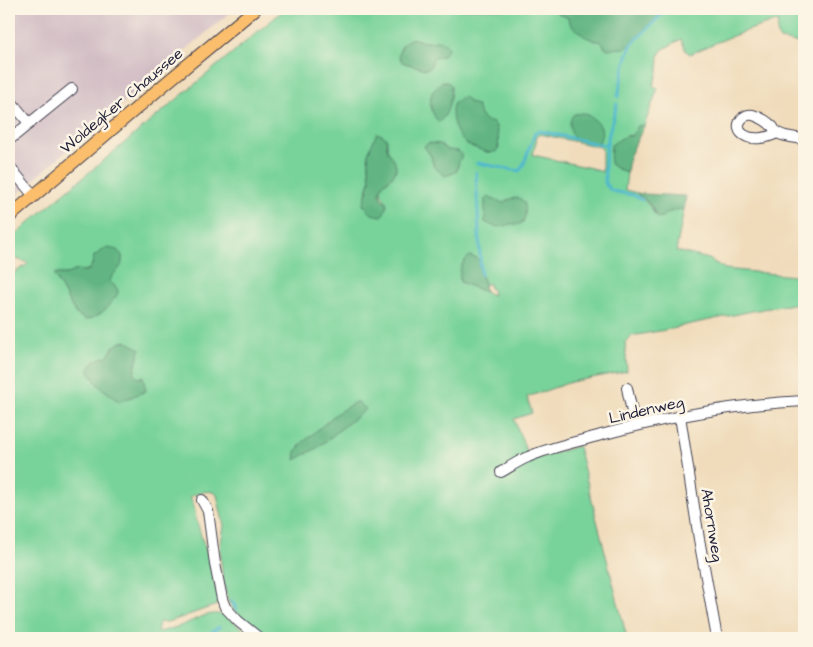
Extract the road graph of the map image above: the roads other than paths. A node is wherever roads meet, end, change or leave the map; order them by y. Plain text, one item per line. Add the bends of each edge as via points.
1 (255, 9) edge
2 (72, 89) dead end
3 (9, 99) edge
4 (29, 123) junction
5 (777, 133) dead end
6 (804, 139) edge
7 (9, 140) edge
8 (9, 166) edge
9 (34, 196) junction
10 (9, 217) edge
11 (627, 388) dead end
12 (804, 401) edge
13 (680, 416) junction
14 (635, 426) junction
15 (501, 472) dead end
16 (202, 500) dead end
17 (259, 638) edge
18 (717, 638) edge

1 - 9 main road, Woldegker Chaussee
2 - 4 street
3 - 4 street
4 - 7 street
5 - 6 street
8 - 9 street
9 - 10 main road, Woldegker Chaussee
11 - 14 street
12 - 13 street, Lindenweg via 740,406
13 - 14 street, Lindenweg
13 - 18 street, Ahornweg
14 - 15 street, Lindenweg via 545,450
16 - 17 street via 208,511 225,607

